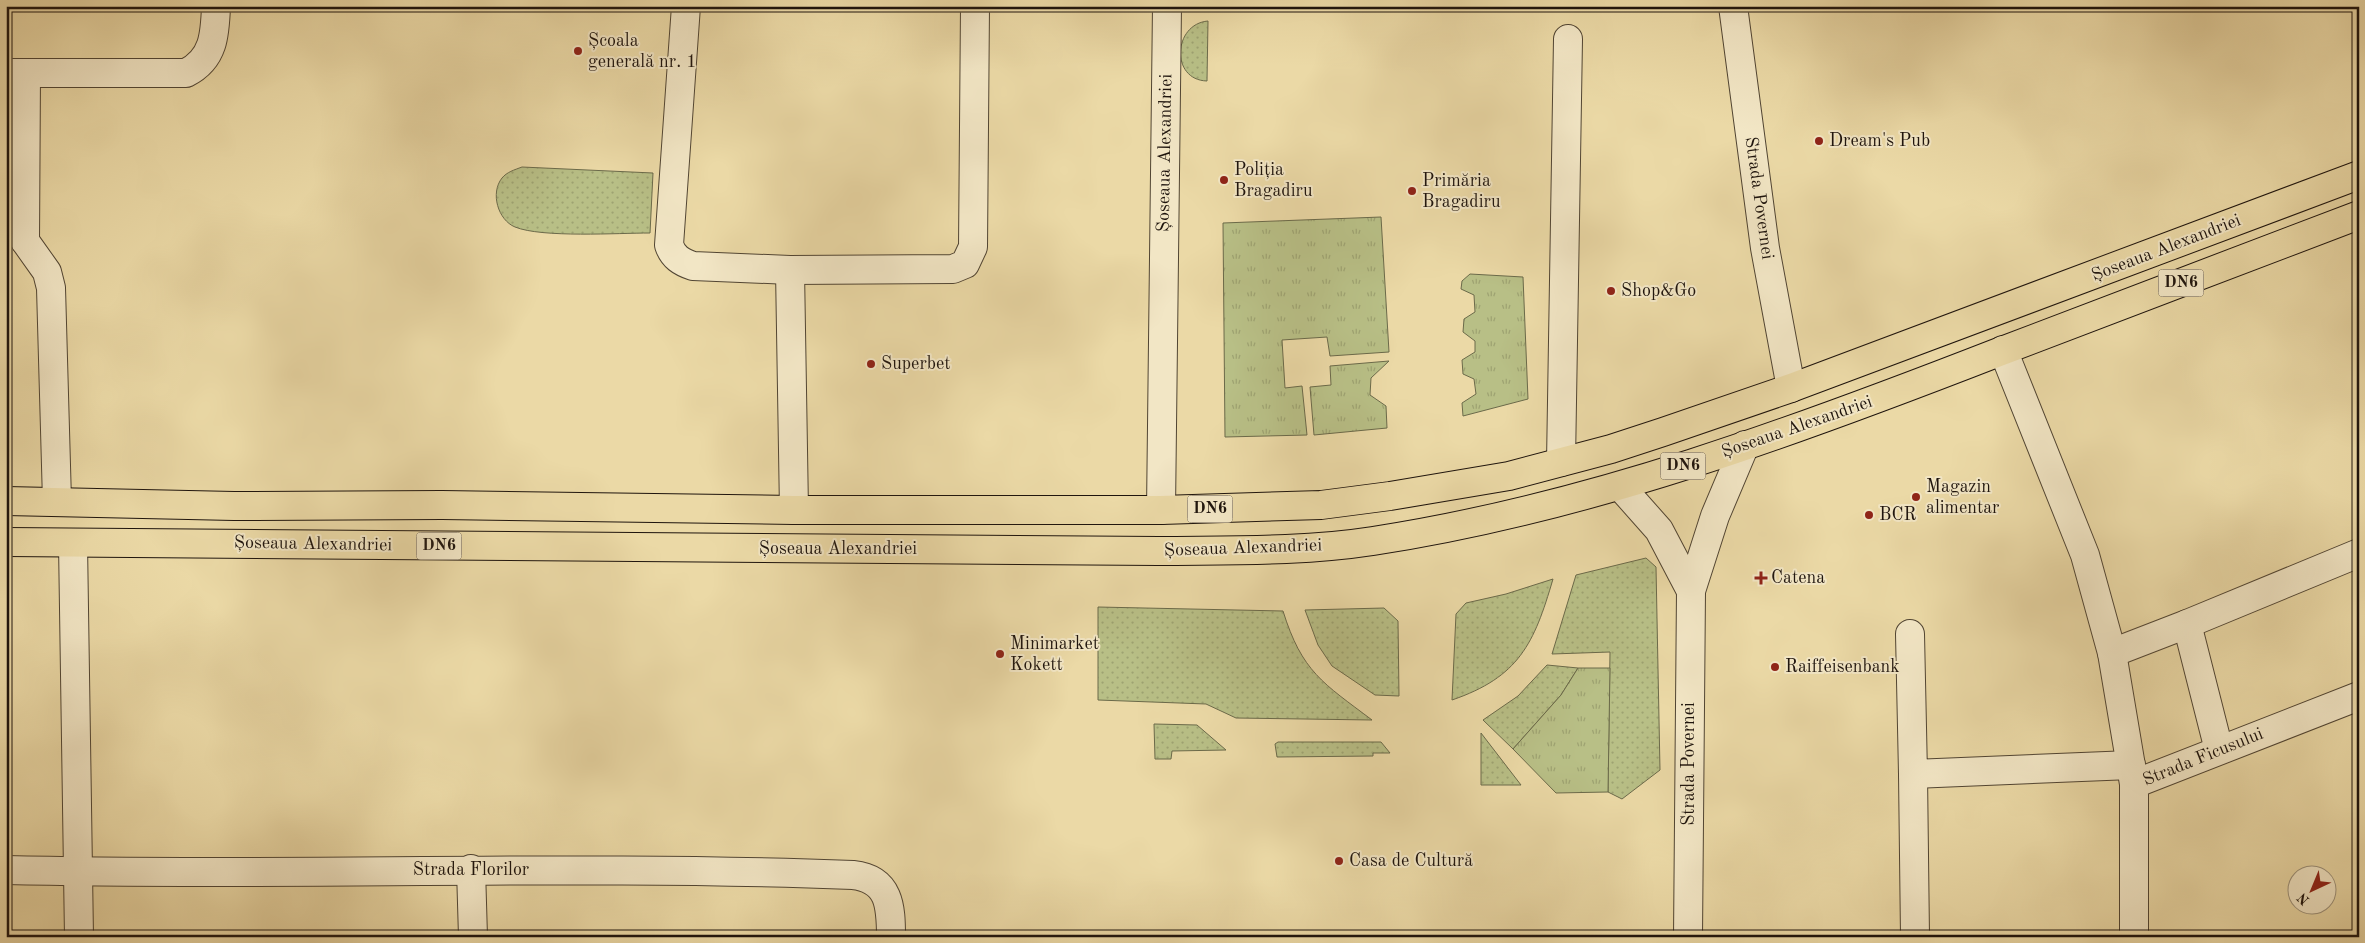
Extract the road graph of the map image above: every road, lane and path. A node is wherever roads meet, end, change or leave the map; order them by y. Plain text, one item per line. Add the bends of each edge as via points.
1 (216, 6) edge
2 (686, 6) edge
3 (975, 6) edge
4 (1167, 6) edge
5 (1733, 6) edge
6 (1568, 39) dead end
7 (16, 73) edge
8 (2359, 175) edge
9 (2359, 215) edge
10 (16, 240) edge
11 (790, 270) junction
12 (2003, 350) junction
13 (1791, 388) junction
14 (1745, 445) junction
15 (1561, 462) junction
16 (1620, 486) junction
17 (6, 500) edge
18 (57, 501) junction
19 (794, 510) junction
20 (1161, 510) junction
21 (6, 542) edge
22 (73, 543) junction
23 (2359, 553) edge
24 (1691, 591) junction
25 (2187, 624) junction
26 (1910, 634) dead end
27 (2112, 653) junction
28 (2359, 696) edge
29 (2219, 750) junction
30 (1914, 774) junction
31 (2132, 775) junction
32 (6, 870) edge
33 (471, 870) junction
34 (76, 871) junction
35 (79, 937) edge
36 (473, 937) edge
37 (891, 937) edge
38 (1688, 937) edge
39 (1915, 937) edge
40 (2134, 937) edge

1 - 7 street via 215,36 208,55 197,68 186,73
2 - 11 street via 672,253 693,266
3 - 11 street via 973,247 965,264 953,269
4 - 20 street, Șoseaua Alexandriei
5 - 13 street, Strada Povernei via 1765,248
6 - 15 street
7 - 10 street
8 - 13 highway, Șoseaua Alexandriei / DN6
9 - 12 highway, Șoseaua Alexandriei / DN6
10 - 18 street via 47,272 51,288
11 - 19 street
12 - 14 highway, Șoseaua Alexandriei / DN6 via 1827,418
12 - 27 street via 2085,555
13 - 15 highway, Șoseaua Alexandriei / DN6 via 1664,432
14 - 16 highway, Șoseaua Alexandriei / DN6
14 - 24 street via 1707,538
15 - 20 highway, Șoseaua Alexandriei / DN6 via 1508,476 1380,498 1321,505
16 - 22 highway, Șoseaua Alexandriei / DN6 via 1449,528 1370,542 1303,549 804,550
16 - 24 street via 1659,530
17 - 18 highway, Șoseaua Alexandriei / DN6
18 - 19 highway, Șoseaua Alexandriei / DN6 via 234,506
19 - 20 highway, Șoseaua Alexandriei / DN6
21 - 22 highway, Șoseaua Alexandriei / DN6
22 - 34 street
23 - 25 street
24 - 38 street, Strada Povernei
25 - 27 street
25 - 29 street
26 - 30 street
27 - 31 street
28 - 29 street, Strada Ficusului
29 - 31 street, Strada Ficusului
30 - 31 street
30 - 39 street
31 - 40 street, Strada Ficusului
32 - 34 street, Strada Florilor
33 - 34 street, Strada Florilor
33 - 36 street
33 - 37 street, Strada Florilor via 862,876 876,882 890,904
34 - 35 street

